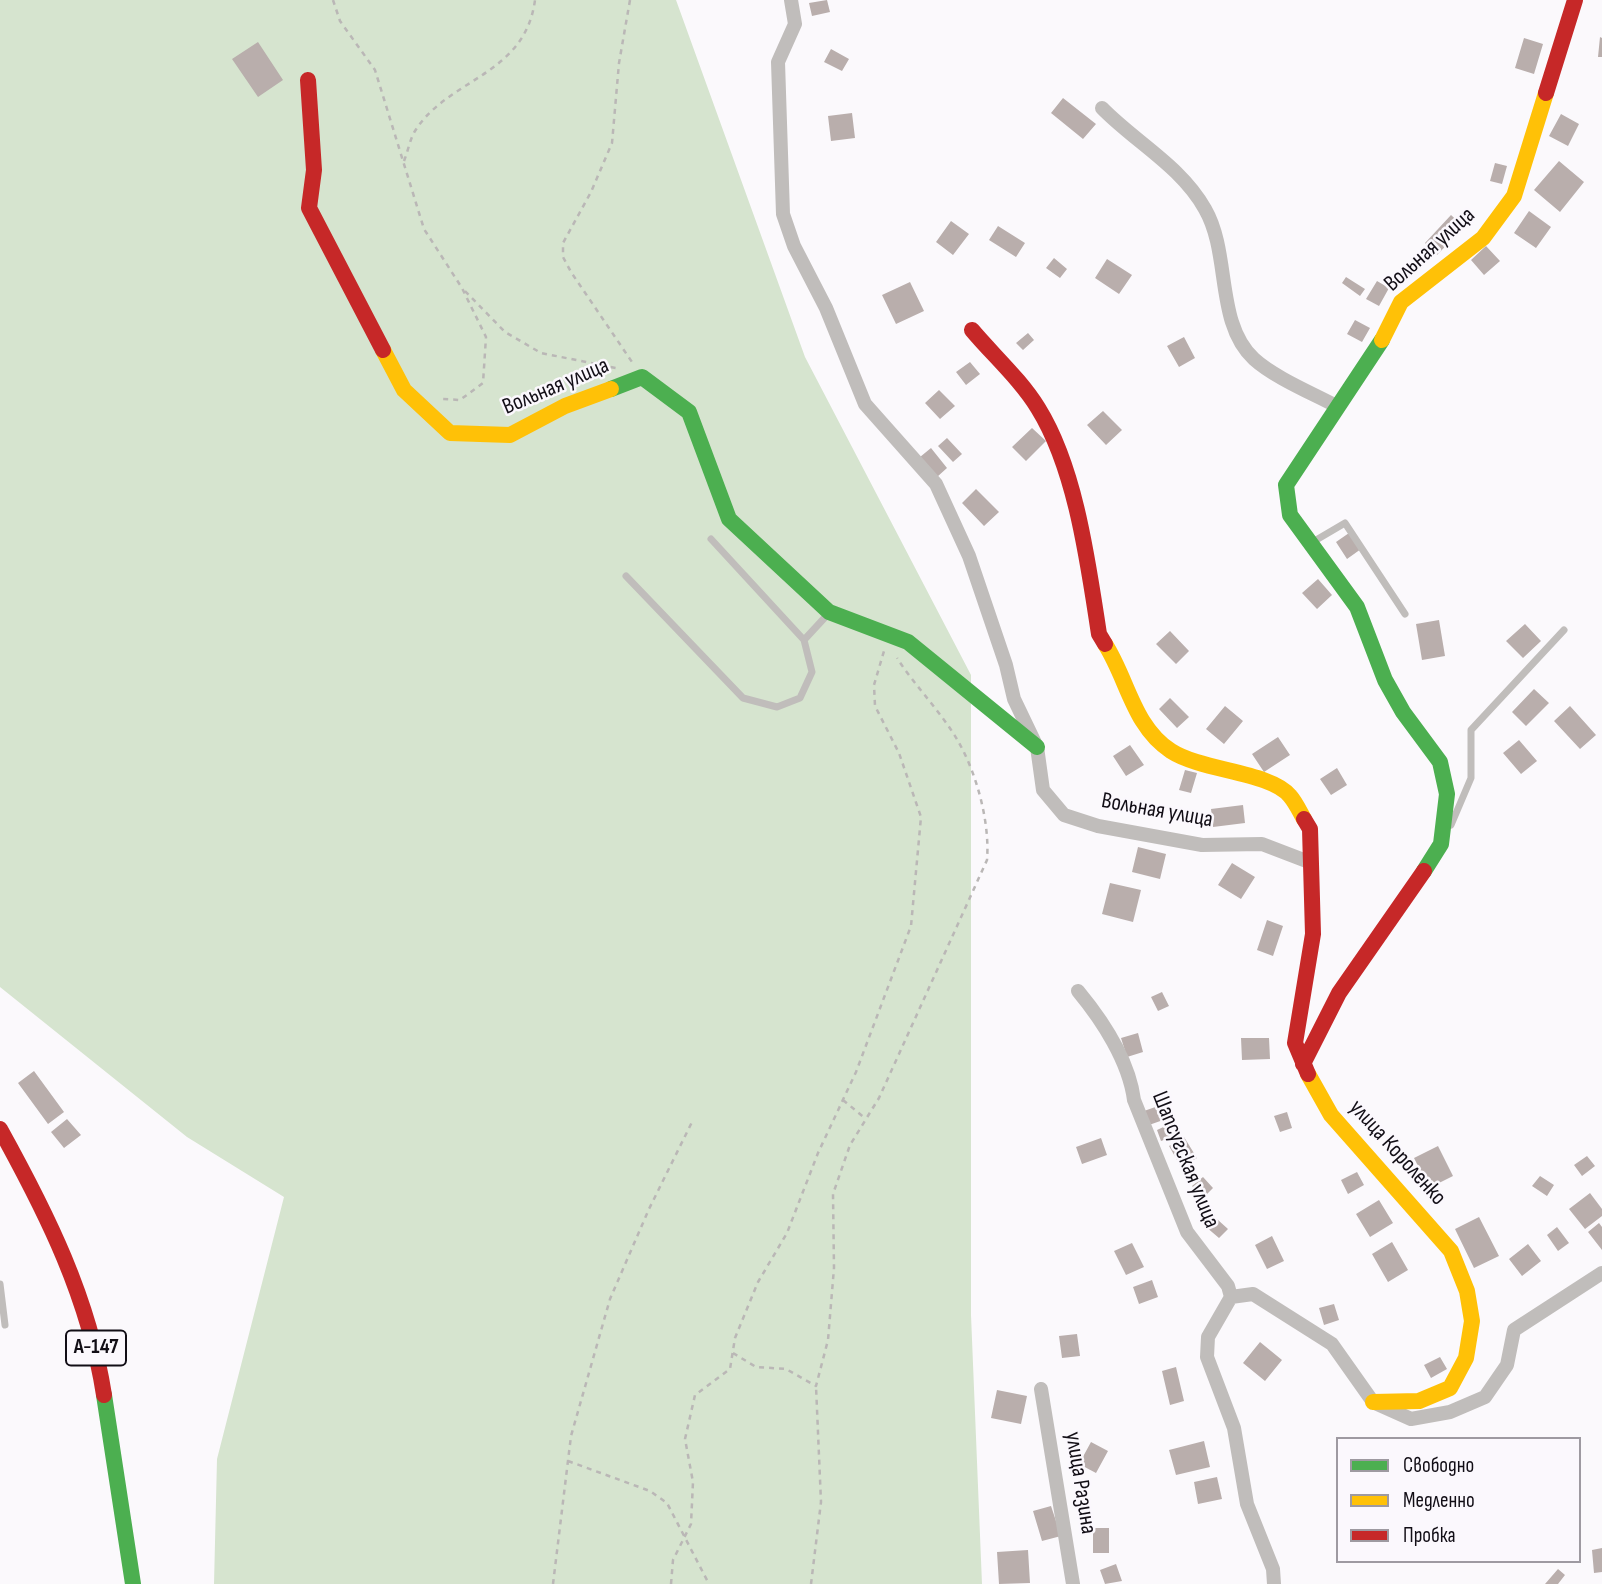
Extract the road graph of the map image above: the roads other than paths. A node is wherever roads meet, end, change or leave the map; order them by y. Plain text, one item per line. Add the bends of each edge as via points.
1 (791, 0) edge
2 (1575, 0) edge
3 (308, 80) dead end
4 (1102, 108) dead end
5 (972, 330) dead end
6 (1338, 407) junction
7 (711, 539) dead end
8 (1311, 543) junction
9 (626, 576) dead end
10 (829, 612) junction
11 (1405, 614) dead end
12 (1564, 630) dead end
13 (804, 640) junction
14 (1037, 747) junction
15 (1441, 844) junction
16 (1309, 862) junction
17 (1078, 991) dead end
18 (1303, 1065) junction
19 (0, 1129) edge
20 (1602, 1273) edge
21 (0, 1284) edge
22 (1231, 1297) junction
23 (5, 1325) dead end
24 (1041, 1389) dead end
25 (1373, 1402) junction
26 (133, 1584) edge
27 (1073, 1584) edge
28 (1274, 1584) edge

1 - 14 street, Вольная улица via 795,24 778,62 783,214 865,404 936,484 969,556 1014,699
2 - 6 main road, Вольная улица via 1514,196 1483,238 1401,302
3 - 10 main road, Вольная улица via 314,170 309,208 404,390 450,433 510,435 565,406 642,377 689,412 729,519
4 - 6 street via 1170,166 1205,208 1222,252 1230,320 1254,359
5 - 16 main road via 1037,406 1056,442 1084,544 1099,634 1141,723 1171,751 1209,768 1259,778 1289,794 1310,829
6 - 8 main road, Вольная улица via 1286,485 1290,515
7 - 13 lane
8 - 11 lane via 1345,523
8 - 15 main road, Вольная улица via 1357,607 1385,680 1440,762 1447,794
9 - 13 lane via 743,698 778,707 800,698 812,672
10 - 13 lane
10 - 14 main road, Вольная улица via 908,642
12 - 15 lane via 1471,730 1471,778
14 - 16 street, Вольная улица via 1043,790 1064,815 1202,845 1262,844
15 - 18 main road, Вольная улица via 1339,993
16 - 18 main road, улица Короленко via 1313,934 1295,1043
17 - 22 street, Шапсугская улица via 1104,1023 1132,1083 1134,1100 1187,1232 1215,1266
18 - 25 main road, улица Короленко via 1331,1115 1451,1251 1467,1291 1472,1321 1466,1358 1450,1388 1419,1401
19 - 26 main road, А-147 via 71,1267 98,1354
20 - 25 street via 1514,1330 1507,1365 1485,1397 1450,1412 1411,1419
21 - 23 lane
22 - 25 street via 1253,1294 1332,1344
22 - 28 street via 1208,1337 1207,1357 1234,1428 1247,1504 1273,1569
24 - 27 street, улица Разина

